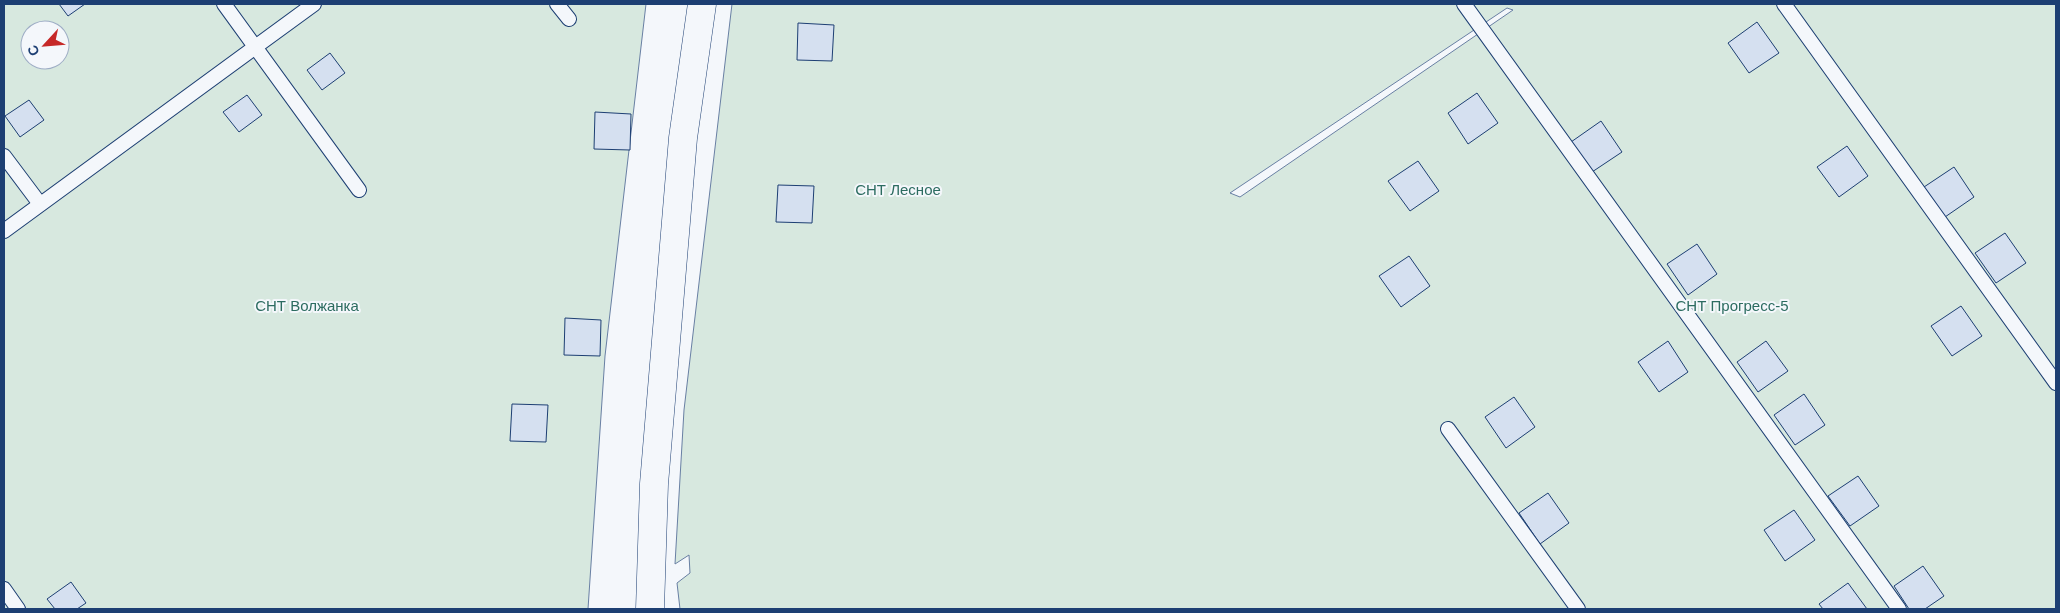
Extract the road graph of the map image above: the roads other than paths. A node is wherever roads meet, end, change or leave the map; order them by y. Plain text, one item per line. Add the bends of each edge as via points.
1 (224, 4) edge
2 (314, 4) edge
3 (557, 4) edge
4 (702, 4) edge
5 (1464, 4) edge
6 (1784, 4) edge
7 (569, 20) dead end
8 (256, 46) junction
9 (4, 156) edge
10 (359, 190) dead end
11 (40, 204) junction
12 (4, 231) edge
13 (2056, 383) edge
14 (1448, 429) dead end
15 (4, 589) edge
16 (18, 609) edge
17 (650, 609) edge
18 (1578, 609) edge
19 (1899, 609) edge

1 - 8 lane
2 - 8 lane
3 - 7 lane
4 - 17 street via 682,138 654,484
5 - 19 lane
6 - 13 lane
8 - 10 lane
8 - 11 lane
9 - 11 lane
11 - 12 lane
14 - 18 lane
15 - 16 lane

